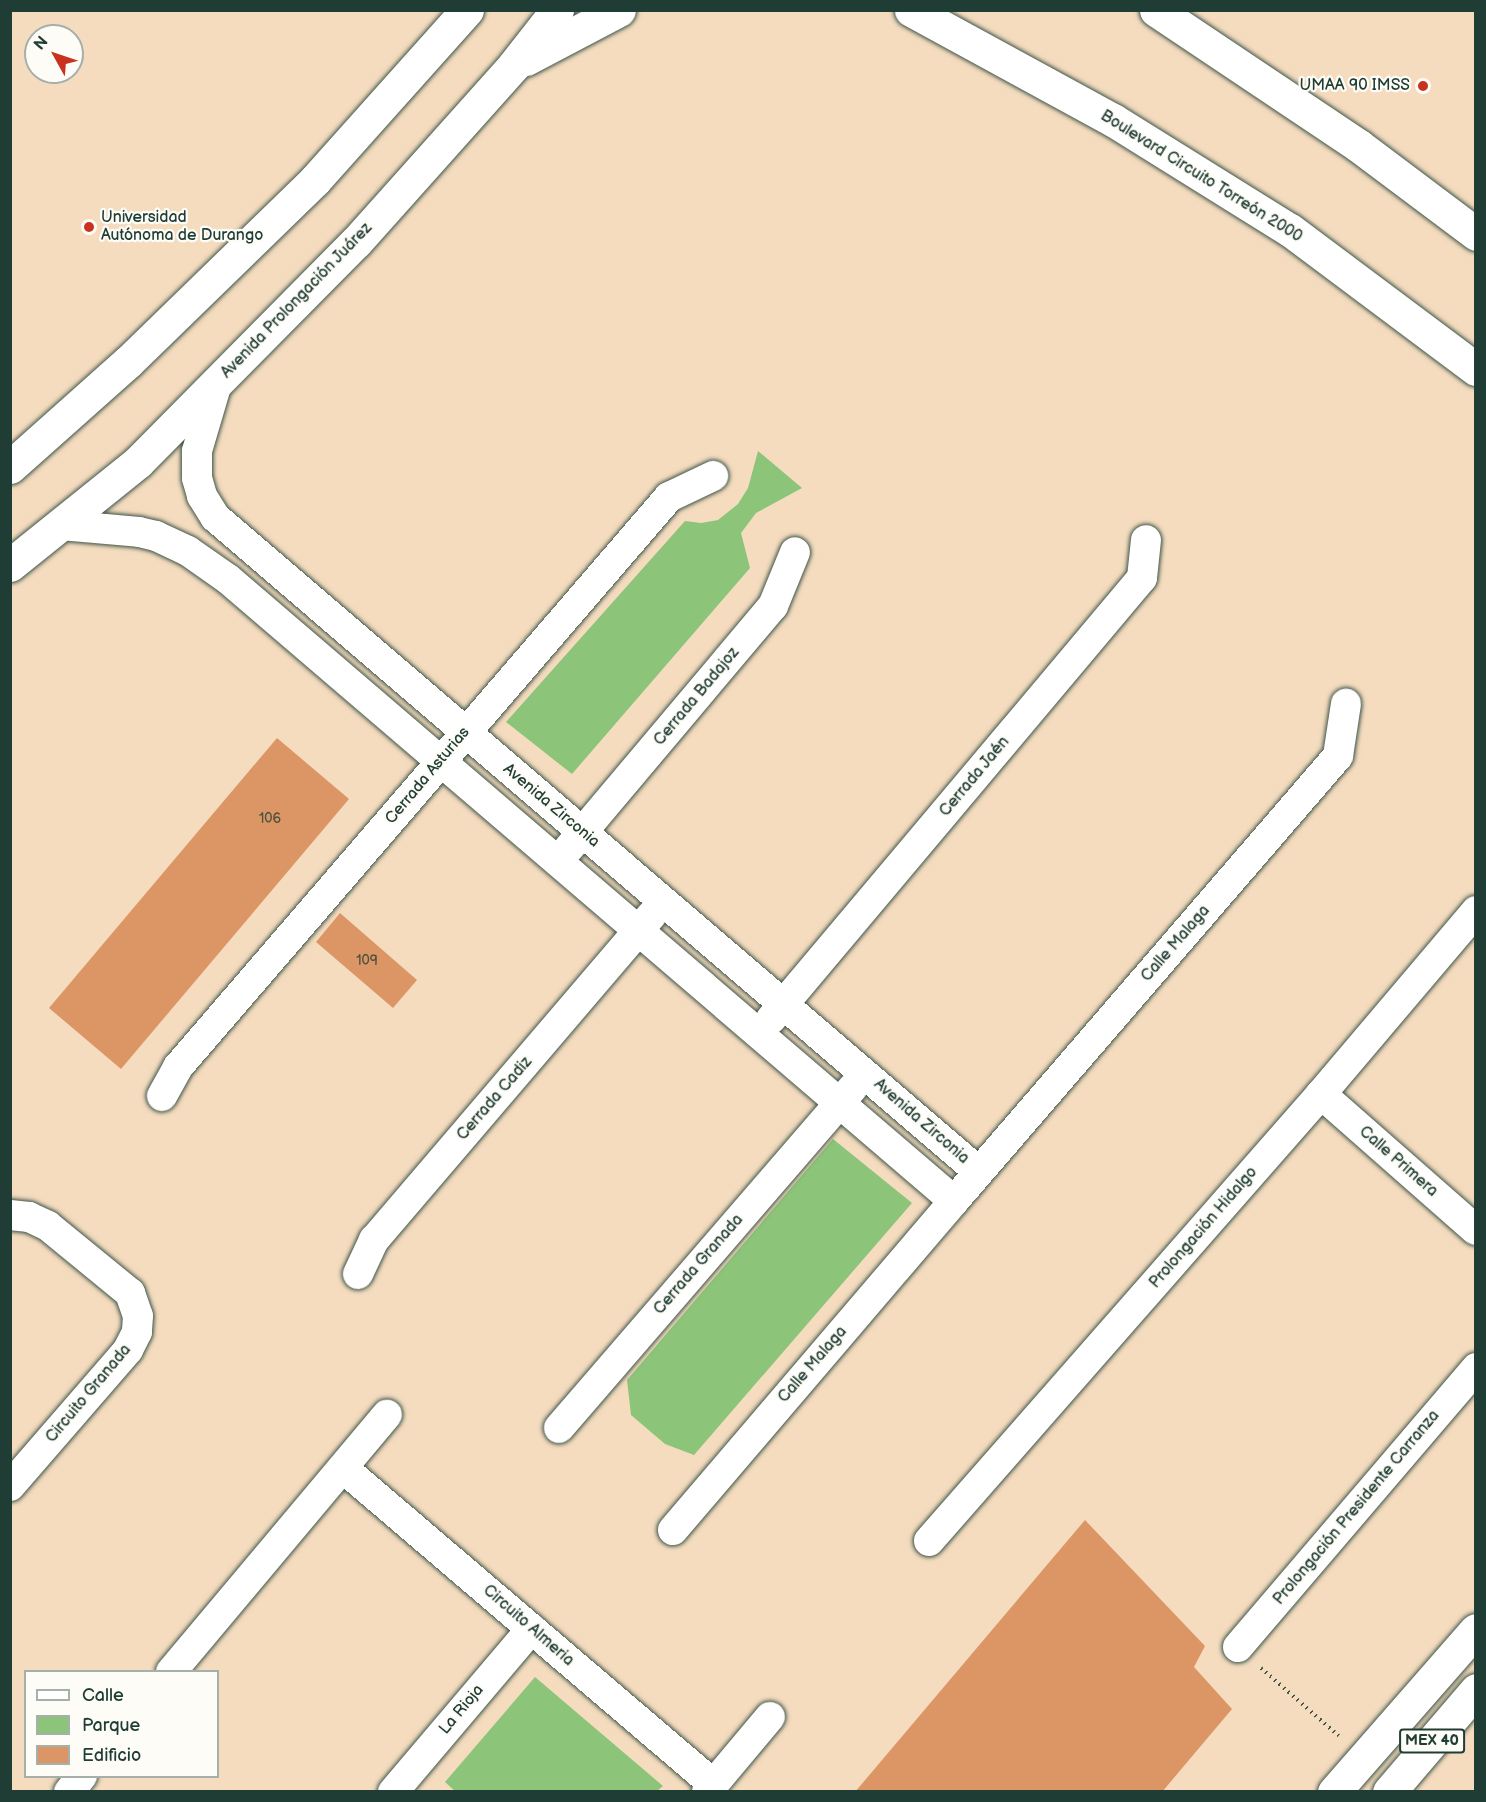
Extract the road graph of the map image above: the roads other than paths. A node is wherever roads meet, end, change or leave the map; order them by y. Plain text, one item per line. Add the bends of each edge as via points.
1 (557, 10) edge
2 (618, 10) edge
3 (910, 10) edge
4 (1156, 10) edge
5 (464, 12) edge
6 (514, 65) junction
7 (1476, 234) edge
8 (1476, 369) edge
9 (217, 383) junction
10 (10, 467) edge
11 (713, 476) dead end
12 (61, 525) junction
13 (1146, 540) dead end
14 (795, 552) dead end
15 (10, 565) edge
16 (1346, 704) dead end
17 (464, 733) junction
18 (442, 760) junction
19 (582, 832) junction
20 (559, 860) junction
21 (663, 902) junction
22 (1476, 911) edge
23 (640, 930) junction
24 (783, 1004) junction
25 (759, 1033) junction
26 (865, 1074) junction
27 (1321, 1094) junction
28 (162, 1096) dead end
29 (839, 1102) junction
30 (979, 1172) junction
31 (954, 1201) junction
32 (10, 1215) edge
33 (1476, 1230) edge
34 (358, 1274) dead end
35 (1476, 1368) edge
36 (387, 1415) dead end
37 (559, 1428) dead end
38 (343, 1468) junction
39 (10, 1486) edge
40 (673, 1530) dead end
41 (929, 1542) dead end
42 (531, 1629) junction
43 (1476, 1630) edge
44 (1238, 1647) road end
45 (172, 1670) edge
46 (1476, 1690) edge
47 (770, 1717) dead end
48 (80, 1778) edge
49 (710, 1788) edge
50 (69, 1791) edge
51 (393, 1791) edge
52 (1334, 1791) edge
53 (1389, 1791) edge

1 - 6 main road, Avenida Prolongación Juárez
2 - 6 main road
3 - 8 main road, Boulevard Circuito Torreón 2000 via 1113,120 1290,230
4 - 7 main road via 1359,146
5 - 10 main road via 315,180 128,362
6 - 9 main road, Avenida Prolongación Juárez via 356,242
9 - 12 main road, Avenida Prolongación Juárez via 138,462
9 - 17 street, Avenida Zirconia via 197,451 202,496 215,517
11 - 17 street, Cerrada Asturias via 669,497
12 - 15 main road, Avenida Prolongación Juárez
12 - 18 street via 139,532 169,540 188,551 228,579
13 - 24 street, Cerrada Jaén via 1143,578
14 - 19 street, Cerrada Badajoz via 773,606
16 - 30 street, Calle Malaga via 1338,756
17 - 18 street, Cerrada Asturias
17 - 19 street, Avenida Zirconia
18 - 20 street
18 - 28 street, Cerrada Asturias via 178,1067
19 - 20 street, Cerrada Badajoz
19 - 21 street, Avenida Zirconia
20 - 23 street
21 - 23 street, Cerrada Cadiz
21 - 24 street, Avenida Zirconia
22 - 27 street, Prolongación Hidalgo
23 - 25 street
23 - 34 street, Cerrada Cadiz via 374,1240
24 - 25 street, Cerrada Jaén
24 - 26 street, Avenida Zirconia
25 - 29 street
26 - 29 street, Cerrada Granada
26 - 30 street, Avenida Zirconia
27 - 33 street, Calle Primera
27 - 41 street, Prolongación Hidalgo
29 - 31 street
29 - 37 street, Cerrada Granada
30 - 31 street, Avenida Zirconia
31 - 40 street, Calle Malaga
32 - 39 street, Circuito Granada via 29,1217 48,1226 130,1293 138,1316 137,1332 128,1350
35 - 44 street, Prolongación Presidente Carranza
36 - 38 street
38 - 42 street, Circuito Almeria
38 - 45 street
42 - 49 street, Circuito Almeria
42 - 51 street, La Rioja
43 - 52 main road
46 - 53 main road, MEX 40
47 - 49 street, Circuito Almeria
48 - 50 street

